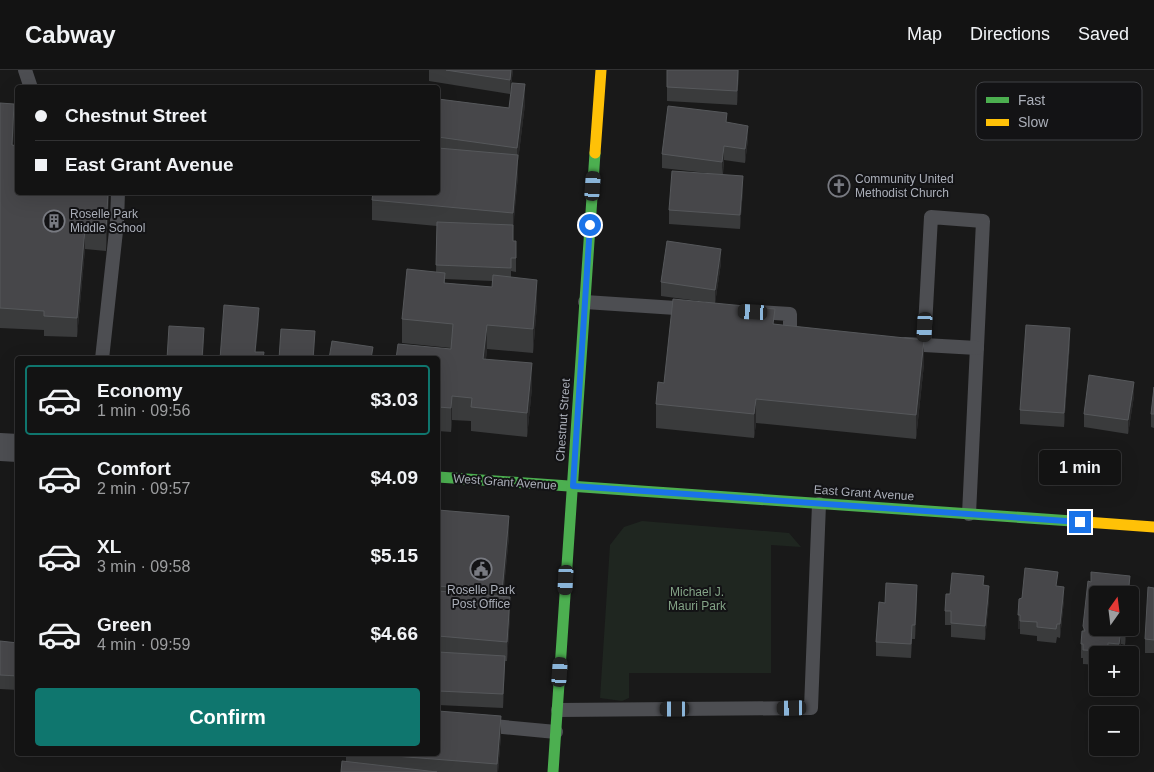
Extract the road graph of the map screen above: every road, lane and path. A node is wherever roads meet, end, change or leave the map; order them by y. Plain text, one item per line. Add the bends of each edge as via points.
1 (25, 70) edge
2 (601, 70) edge
3 (30, 85) edge
4 (118, 195) edge
5 (585, 302) junction
6 (702, 309) edge
7 (742, 312) edge
8 (810, 337) edge
9 (896, 343) edge
10 (924, 345) junction
11 (977, 348) junction
12 (102, 356) edge
13 (0, 447) edge
14 (15, 448) edge
15 (440, 477) edge
16 (573, 486) junction
17 (820, 504) junction
18 (969, 514) junction
19 (1154, 527) edge
20 (558, 710) junction
21 (467, 724) edge
22 (556, 732) junction
23 (554, 772) edge

1 - 3 lane
2 - 5 street, Chestnut Street
4 - 12 lane via 118,222
5 - 6 lane
5 - 16 street, Chestnut Street
7 - 8 lane via 790,314 790,336
9 - 10 lane
10 - 11 lane
10 - 11 lane via 931,217 983,221
11 - 18 lane
13 - 14 street
15 - 16 street, West Grant Avenue
16 - 17 street, East Grant Avenue
16 - 20 street, Chestnut Street
17 - 18 street, East Grant Avenue
17 - 20 lane via 811,708
18 - 19 street, East Grant Avenue
20 - 22 street, Chestnut Street
21 - 22 lane
22 - 23 street, Chestnut Street

